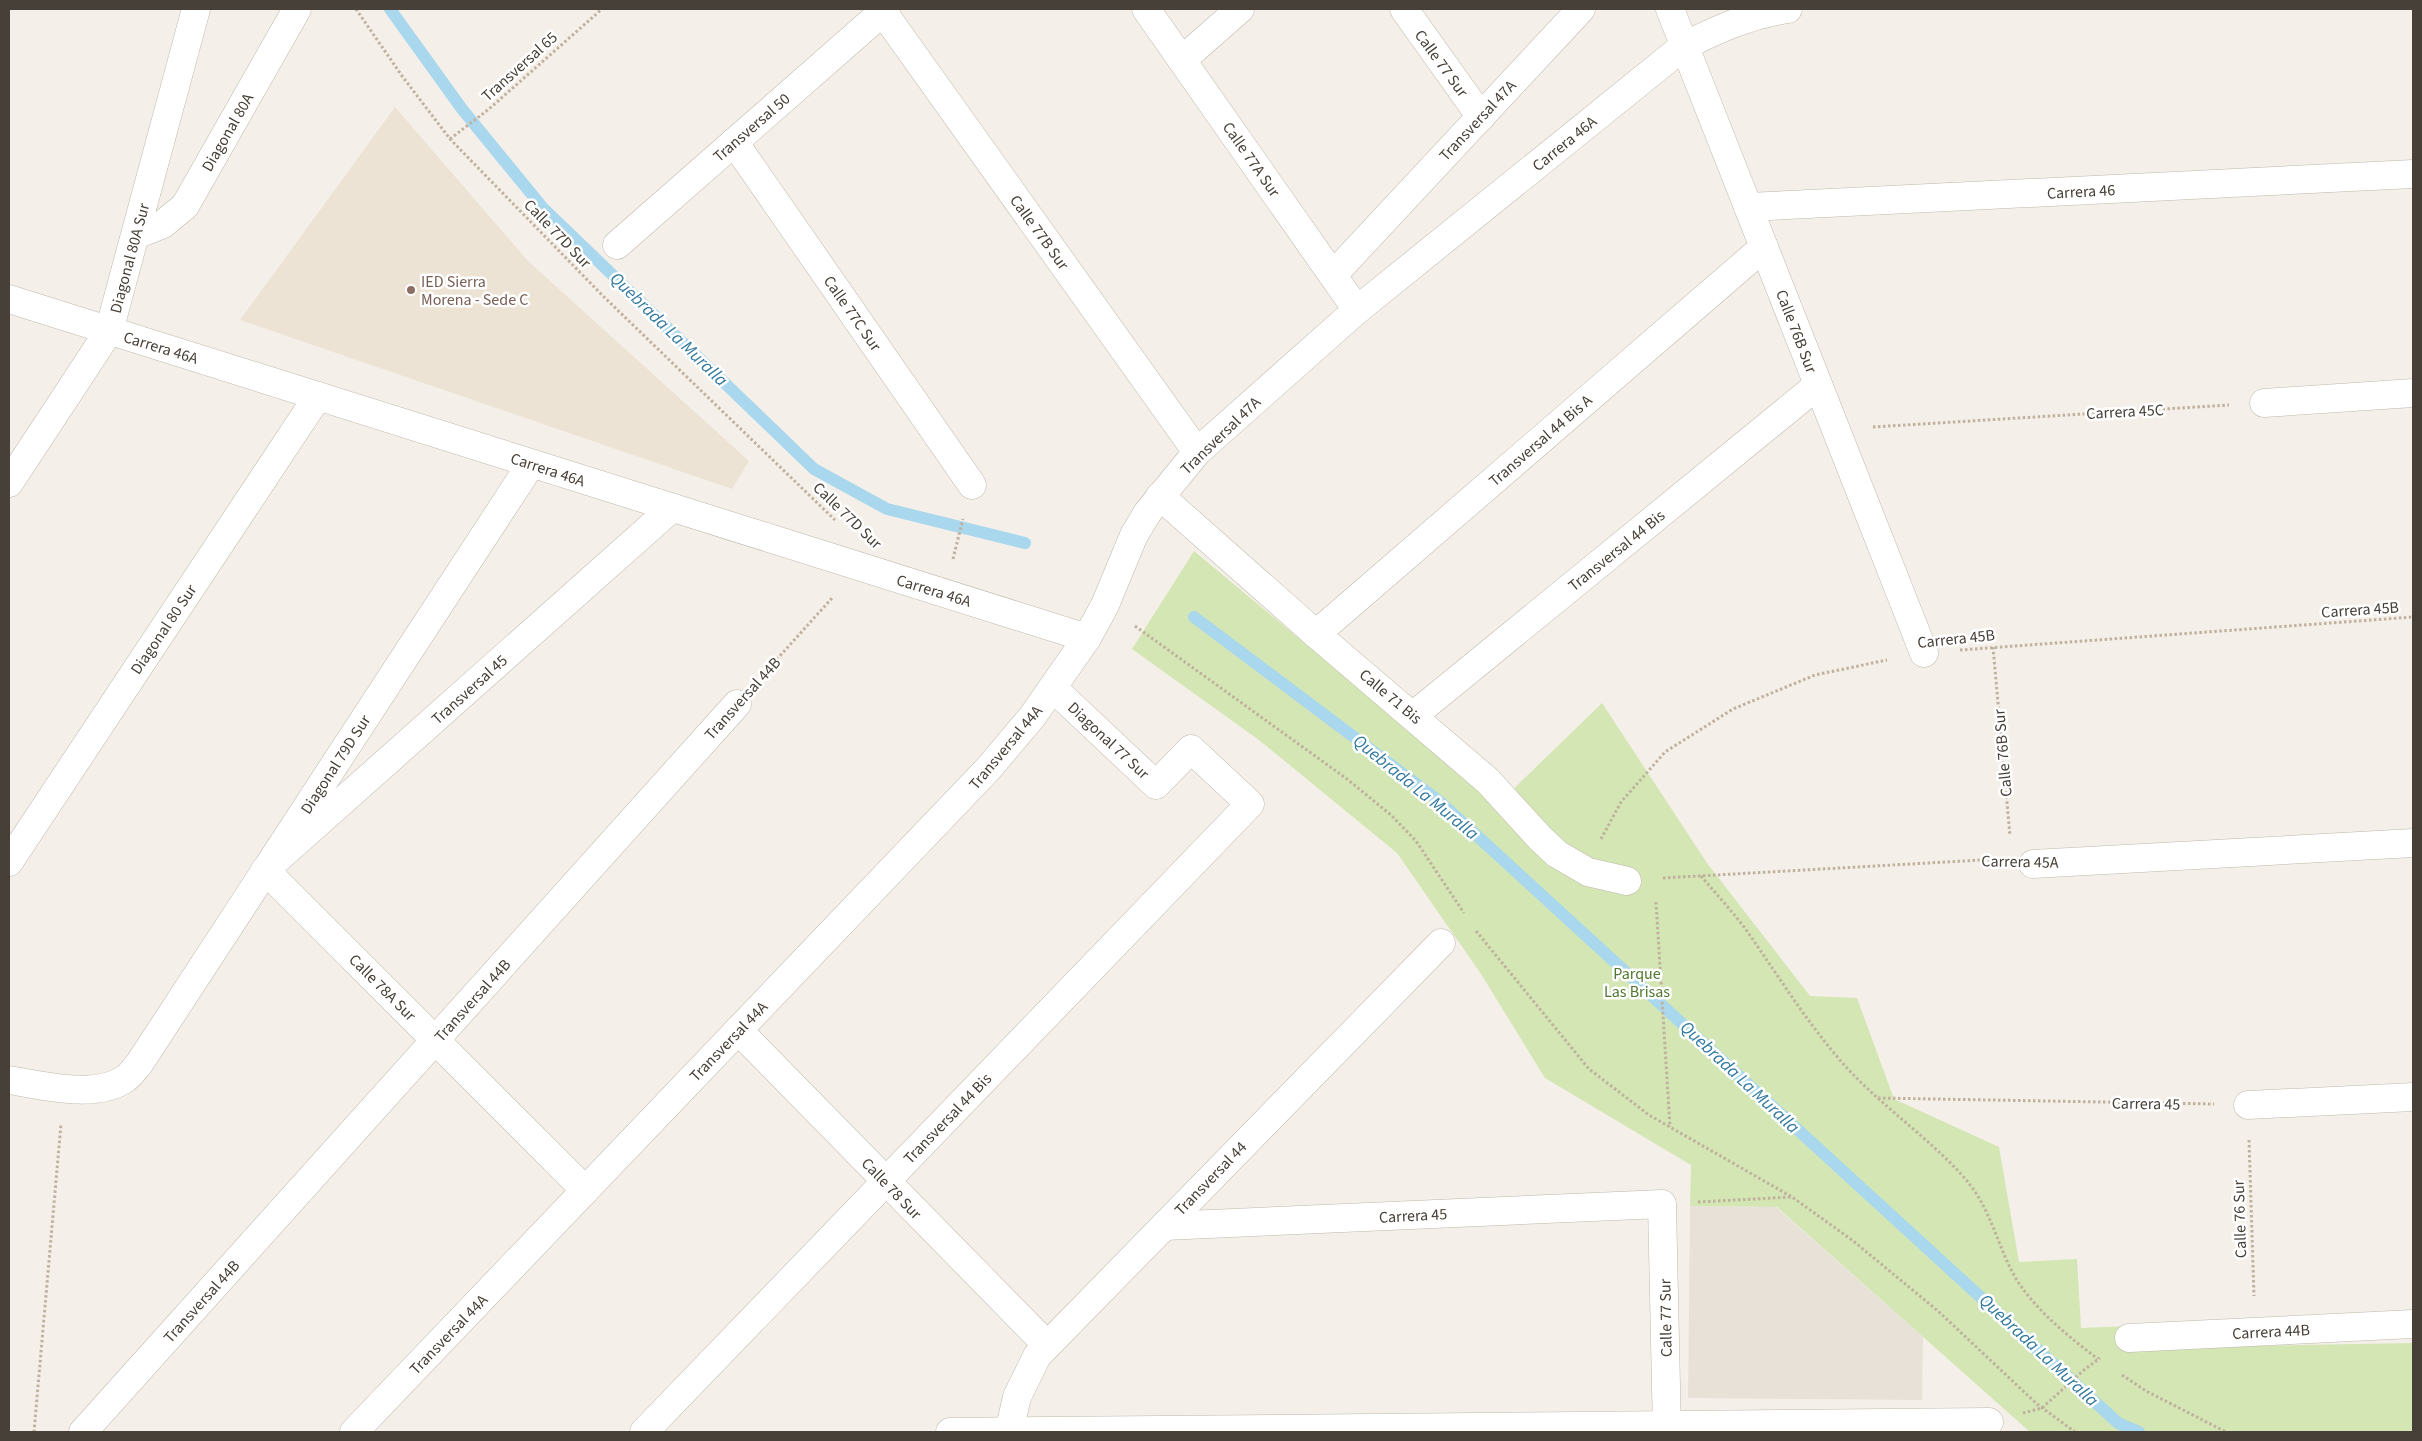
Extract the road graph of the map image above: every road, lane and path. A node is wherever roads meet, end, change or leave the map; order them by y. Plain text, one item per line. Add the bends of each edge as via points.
1 (196, 9) edge
2 (297, 9) edge
3 (356, 9) edge
4 (602, 9) edge
5 (1146, 9) edge
6 (1240, 9) edge
7 (1404, 9) edge
8 (1581, 9) edge
9 (1670, 9) edge
10 (1788, 9) edge
11 (885, 10) edge
12 (1684, 46) junction
13 (1182, 60) junction
14 (1480, 116) junction
15 (450, 140) junction
16 (734, 142) junction
17 (2413, 174) edge
18 (1748, 207) junction
19 (136, 235) junction
20 (616, 244) dead end
21 (1764, 247) junction
22 (588, 270) dead end
23 (582, 275) junction
24 (1333, 275) junction
25 (9, 299) edge
26 (1357, 310) junction
27 (109, 331) junction
28 (1818, 385) junction
29 (2413, 393) edge
30 (318, 396) junction
31 (2264, 403) joint
32 (1836, 429) junction
33 (1197, 452) junction
34 (531, 464) junction
35 (9, 483) edge
36 (1160, 496) junction
37 (969, 498) joint
38 (672, 508) junction
39 (838, 523) dead end
40 (954, 551) dead end
41 (860, 566) junction
42 (1105, 605) junction
43 (2413, 618) edge
44 (1316, 634) junction
45 (1087, 638) junction
46 (1993, 647) junction
47 (1924, 653) junction
48 (1053, 688) junction
49 (736, 704) joint
50 (1414, 715) junction
51 (1250, 804) joint
52 (2413, 843) edge
53 (2022, 861) junction
54 (9, 862) edge
55 (266, 870) junction
56 (1588, 872) junction
57 (1701, 876) junction
58 (1655, 879) junction
59 (1627, 881) joint
60 (1468, 918) dead end
61 (1474, 928) dead end
62 (1441, 943) dead end
63 (738, 1030) junction
64 (436, 1040) junction
65 (9, 1080) edge
66 (64, 1089) junction
67 (2413, 1096) edge
68 (1878, 1098) junction
69 (2248, 1105) junction
70 (1670, 1127) junction
71 (886, 1181) junction
72 (585, 1190) junction
73 (1792, 1197) junction
74 (1662, 1204) junction
75 (1164, 1226) junction
76 (2413, 1324) edge
77 (2255, 1332) junction
78 (2129, 1338) dead end
79 (1047, 1346) junction
80 (2107, 1365) dead end
81 (2084, 1370) dead end
82 (2115, 1370) dead end
83 (2042, 1408) junction
84 (1989, 1422) joint
85 (1667, 1428) edge
86 (34, 1432) edge
87 (83, 1432) edge
88 (354, 1432) edge
89 (644, 1432) edge
90 (950, 1432) edge
91 (1009, 1432) edge
92 (2075, 1432) edge
93 (2226, 1432) edge

1 - 19 street, Diagonal 80A Sur
2 - 19 street, Diagonal 80A via 185,206 163,224
3 - 15 path, Calle 77D Sur
4 - 15 path, Transversal 65 via 490,109
5 - 13 street, Calle 77A Sur
6 - 13 street
7 - 14 street, Calle 77 Sur
8 - 14 street, Transversal 47A
9 - 12 street, Calle 76B Sur
10 - 12 street, Carrera 46A via 1730,23
11 - 16 street, Transversal 50
11 - 33 street, Calle 77B Sur
12 - 18 street, Calle 76B Sur
12 - 26 street, Carrera 46A
13 - 24 street, Calle 77A Sur
14 - 24 street, Transversal 47A
15 - 23 path, Calle 77D Sur
16 - 20 street, Transversal 50
16 - 37 street, Calle 77C Sur
17 - 18 street, Carrera 46
18 - 21 street, Calle 76B Sur
19 - 27 street, Diagonal 80A Sur
21 - 28 street, Calle 76B Sur
21 - 44 street, Transversal 44 Bis A
22 - 23 path
23 - 39 path, Calle 77D Sur
24 - 26 street, Calle 77A Sur
25 - 27 street, Carrera 46A
26 - 33 street, Transversal 47A
27 - 30 street, Carrera 46A
27 - 35 street, Diagonal 80A Sur
28 - 32 street, Calle 76B Sur
28 - 50 street, Transversal 44 Bis
29 - 31 street
30 - 34 street, Carrera 46A
30 - 54 street, Diagonal 80 Sur
31 - 32 path, Carrera 45C
32 - 47 street, Calle 76B Sur
33 - 36 street, Transversal 47A
34 - 38 street, Carrera 46A
34 - 55 street, Diagonal 79D Sur
36 - 42 street, Transversal 47A via 1134,535
36 - 44 street, Calle 71 Bis
37 - 40 path
38 - 41 street, Carrera 46A
38 - 55 street, Transversal 45
41 - 45 street, Carrera 46A
41 - 49 path, Transversal 44B
42 - 45 street, Transversal 47A
42 - 60 path via 1347,779 1391,816 1416,840
43 - 46 path, Carrera 45B
44 - 50 street, Calle 71 Bis
45 - 48 street, Transversal 44A
46 - 47 path, Carrera 45B
46 - 53 path, Calle 76B Sur
47 - 56 path, Carrera 45B via 1815,675 1733,709 1666,752 1621,802
48 - 51 street, Diagonal 77 Sur via 1156,785 1191,749
48 - 63 street, Transversal 44A via 988,769
49 - 64 street, Transversal 44B
50 - 56 street, Calle 71 Bis via 1488,781 1557,854
51 - 71 street, Transversal 44 Bis
52 - 53 street, Carrera 45A
53 - 57 path, Carrera 45A
55 - 64 street, Calle 78A Sur
55 - 66 street, Diagonal 79D Sur via 127,1078 108,1087
56 - 59 street, Calle 71 Bis
57 - 58 path, Carrera 45A
57 - 68 path via 1748,932 1807,1020 1848,1069
58 - 59 path, Carrera 45A
58 - 70 path
61 - 70 path via 1589,1069
62 - 75 street, Transversal 44
63 - 71 street, Calle 78 Sur
63 - 72 street, Transversal 44A
64 - 72 street, Calle 78A Sur
64 - 87 street, Transversal 44B
65 - 66 street
66 - 86 path
67 - 69 street
68 - 69 path, Carrera 45
68 - 80 path via 1961,1174 1991,1219 2016,1278 2076,1343
69 - 77 path, Calle 76 Sur
70 - 73 path
71 - 79 street, Calle 78 Sur
71 - 89 street, Transversal 44 Bis
72 - 88 street, Transversal 44A
73 - 74 path
73 - 83 path via 1852,1240 1938,1311
74 - 75 street, Carrera 45
74 - 85 street, Calle 77 Sur
75 - 79 street, Transversal 44
76 - 77 street, Carrera 44B
77 - 78 street, Carrera 44B
79 - 91 street, Transversal 44 via 1037,1356 1025,1378
81 - 83 path
82 - 93 path via 2146,1391
83 - 84 path
83 - 92 path
84 - 85 street
85 - 91 street
90 - 91 street

